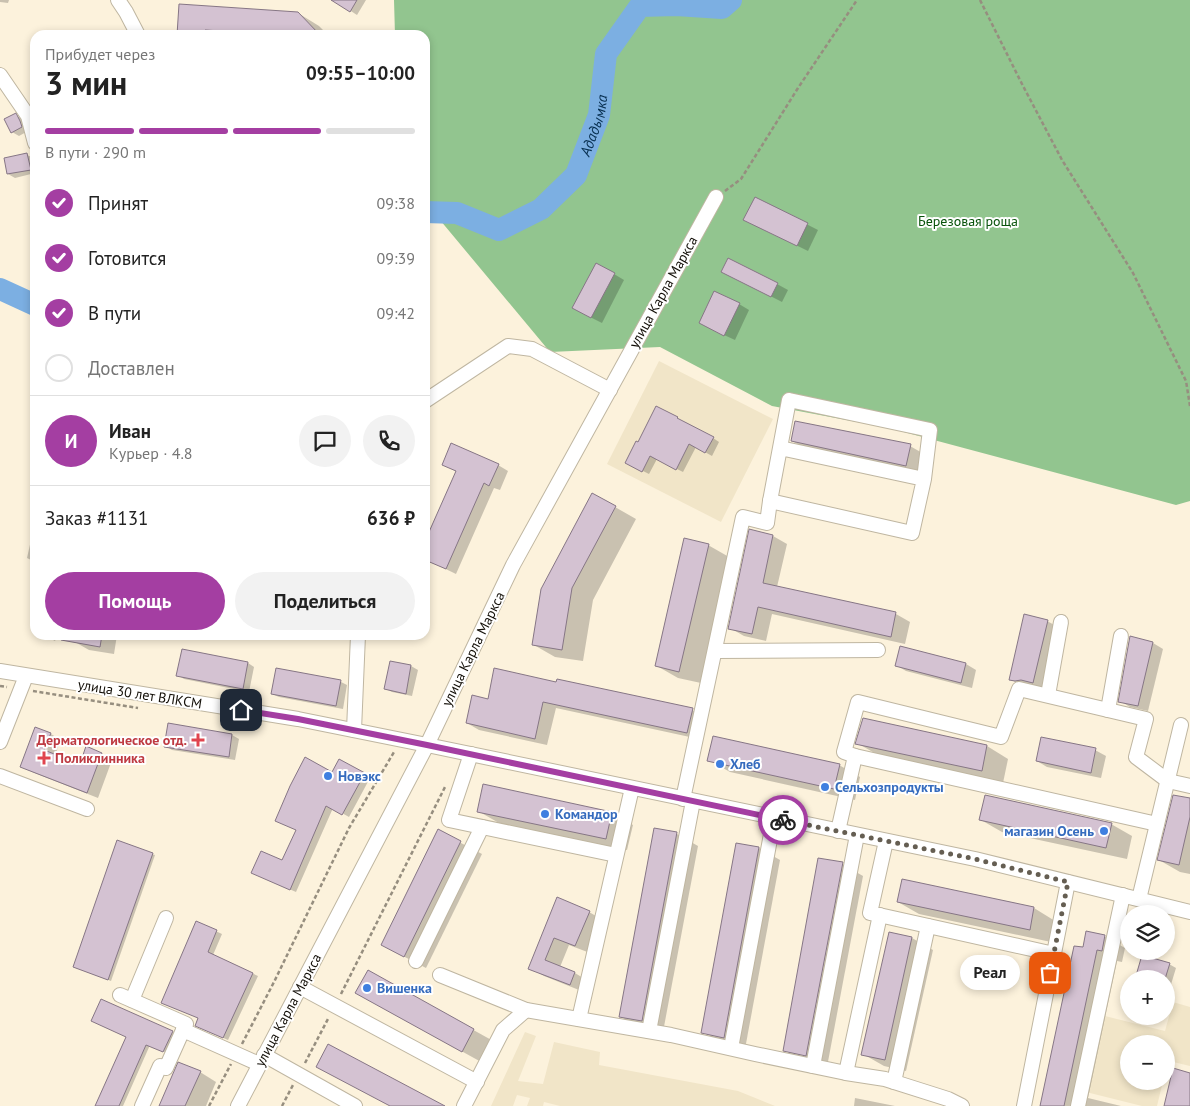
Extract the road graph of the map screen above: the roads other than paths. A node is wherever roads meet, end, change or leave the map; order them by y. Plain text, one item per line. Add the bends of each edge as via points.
1 (118, 0) edge
2 (135, 30) edge
3 (0, 76) edge
4 (30, 124) edge
5 (716, 197) road end
6 (610, 390) junction
7 (430, 398) edge
8 (780, 448) junction
9 (924, 479) junction
10 (770, 501) junction
11 (1061, 622) dead end
12 (1121, 636) dead end
13 (358, 640) edge
14 (878, 650) dead end
15 (715, 651) junction
16 (0, 671) edge
17 (26, 676) junction
18 (1048, 696) junction
19 (1108, 710) junction
20 (1181, 725) dead end
21 (354, 730) junction
22 (0, 742) edge
23 (427, 745) junction
24 (471, 754) junction
25 (855, 756) junction
26 (0, 776) edge
27 (1168, 781) junction
28 (1190, 786) edge
29 (632, 788) junction
30 (688, 800) junction
31 (87, 810) dead end
32 (774, 818) junction
33 (1157, 824) junction
34 (482, 827) junction
35 (838, 831) junction
36 (857, 835) junction
37 (886, 841) junction
38 (616, 855) junction
39 (1068, 882) junction
40 (1123, 895) junction
41 (1139, 899) junction
42 (1190, 912) edge
43 (880, 915) junction
44 (166, 918) dead end
45 (928, 926) junction
46 (1054, 954) junction
47 (416, 961) dead end
48 (440, 975) dead end
49 (300, 987) junction
50 (526, 1010) junction
51 (580, 1019) junction
52 (183, 1030) junction
53 (649, 1031) junction
54 (731, 1048) junction
55 (262, 1060) junction
56 (813, 1066) junction
57 (846, 1073) junction
58 (477, 1082) junction
59 (894, 1082) junction
60 (142, 1106) edge
61 (238, 1106) edge
62 (355, 1106) edge
63 (464, 1106) edge
64 (962, 1106) edge
65 (1024, 1106) edge
66 (1078, 1106) edge

1 - 2 street
3 - 4 street
5 - 6 street, улица Карла Маркса
6 - 7 street via 532,349 508,346
6 - 23 street, улица Карла Маркса via 513,565
8 - 9 street
8 - 9 street via 789,400 930,430
8 - 10 street
9 - 10 street via 912,533
10 - 15 street via 767,523 743,517
11 - 18 street
12 - 19 street
13 - 21 street
14 - 15 street
15 - 30 street
16 - 17 street, улица 30 лет ВЛКСМ
17 - 21 street, улица 30 лет ВЛКСМ
17 - 22 street
18 - 19 street
18 - 25 street via 1019,689 1001,736 858,702 844,752
19 - 27 street via 1146,719 1136,757
20 - 27 street
21 - 23 street, улица 30 лет ВЛКСМ
23 - 24 street, улица 30 лет ВЛКСМ
23 - 49 street, улица Карла Маркса
24 - 29 street, улица 30 лет ВЛКСМ
24 - 34 street via 449,820
25 - 33 street
25 - 35 street
26 - 31 street
27 - 28 street
27 - 33 street
29 - 30 street, улица 30 лет ВЛКСМ
29 - 38 street
30 - 32 street, улица 30 лет ВЛКСМ
30 - 53 street
32 - 35 street, улица 30 лет ВЛКСМ
32 - 54 street
33 - 41 street
34 - 38 street
34 - 47 street
35 - 36 street, улица 30 лет ВЛКСМ
36 - 37 street, улица 30 лет ВЛКСМ
36 - 56 street
37 - 39 street, улица 30 лет ВЛКСМ
37 - 43 street via 870,913
38 - 51 street
39 - 40 street, улица 30 лет ВЛКСМ
39 - 46 street
40 - 41 street, улица 30 лет ВЛКСМ
40 - 66 street
41 - 42 street, улица 30 лет ВЛКСМ
43 - 45 street
43 - 57 street
44 - 52 street via 126,998 186,1024
45 - 46 street
45 - 59 street
46 - 65 street
48 - 50 street
49 - 55 street, улица Карла Маркса
49 - 58 street
50 - 51 street
50 - 58 street via 504,1030
51 - 53 street
52 - 55 street via 236,1054
52 - 60 street via 166,1068 160,1066
53 - 54 street
54 - 56 street
55 - 61 street, улица Карла Маркса
55 - 62 street via 298,1074
56 - 57 street
57 - 59 street
58 - 63 street
59 - 64 street

